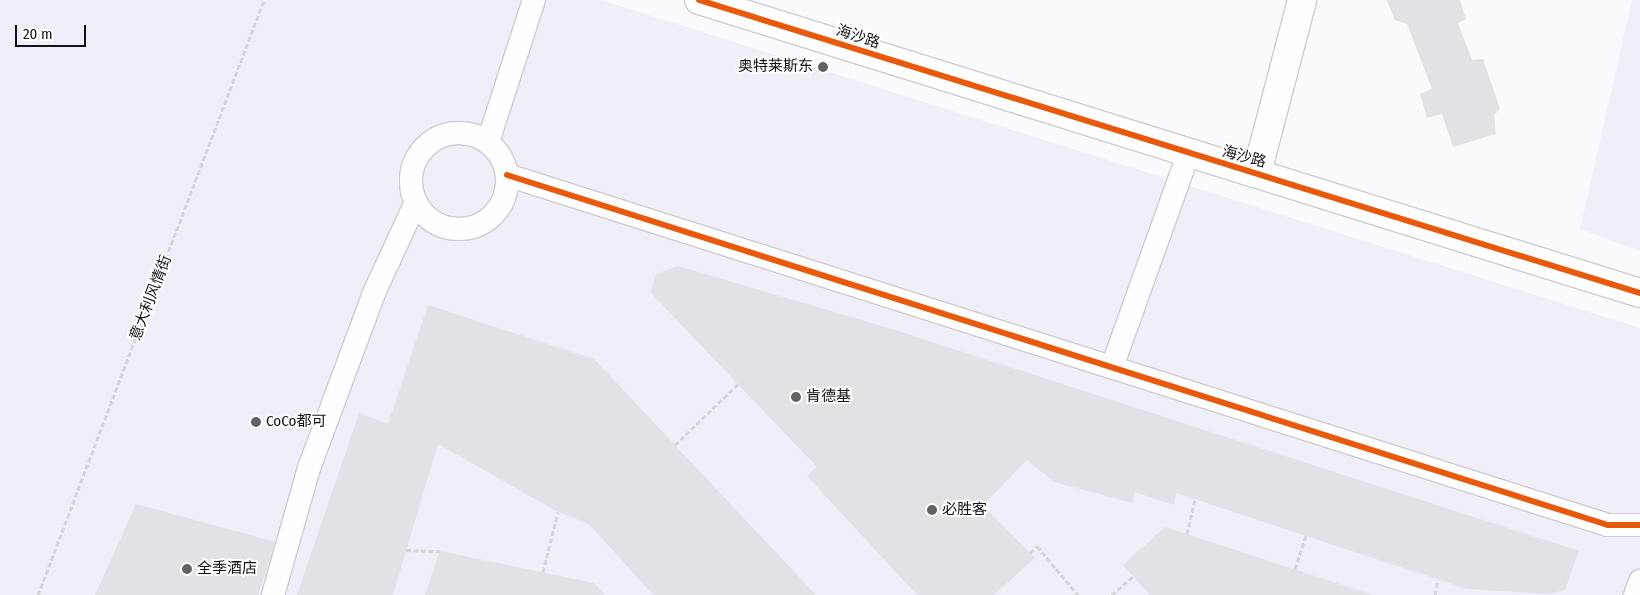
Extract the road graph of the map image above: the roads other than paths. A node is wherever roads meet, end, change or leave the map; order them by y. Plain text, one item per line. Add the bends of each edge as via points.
1 (534, 0) edge
2 (699, 0) edge
3 (1302, 0) edge
4 (488, 142) junction
5 (1188, 155) junction
6 (1257, 172) junction
7 (507, 176) junction
8 (416, 202) junction
9 (1640, 293) edge
10 (1112, 367) junction
11 (1640, 525) edge
12 (1640, 581) edge
13 (273, 595) edge
14 (1635, 595) edge

1 - 4 street
2 - 5 street, 海沙路
3 - 6 street
4 - 7 street via 498,153
4 - 8 street via 459,133 436,139 425,148 412,171
5 - 6 street, 海沙路
5 - 10 street
6 - 9 street, 海沙路
7 - 8 street via 502,204 486,220 466,229 437,224
7 - 10 street
8 - 13 street via 374,293 309,468
10 - 11 street via 1608,525
12 - 14 street

